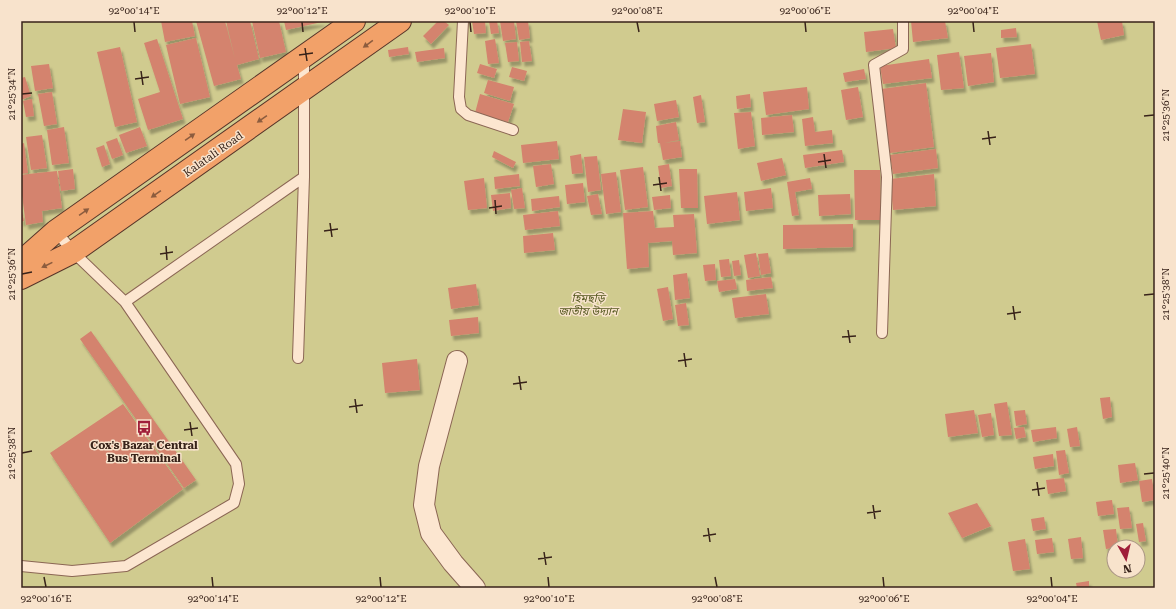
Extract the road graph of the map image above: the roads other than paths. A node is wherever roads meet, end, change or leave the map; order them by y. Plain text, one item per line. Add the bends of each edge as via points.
1 (354, 21) edge
2 (400, 21) edge
3 (464, 21) edge
4 (903, 21) edge
5 (304, 57) junction
6 (304, 89) junction
7 (513, 130) dead end
8 (304, 177) junction
9 (56, 231) junction
10 (73, 252) junction
11 (21, 262) edge
12 (21, 278) edge
13 (125, 302) junction
14 (882, 333) dead end
15 (298, 358) dead end
16 (457, 361) dead end
17 (21, 566) edge
18 (475, 588) edge

1 - 5 highway
2 -> 6 highway, Kalatali Road
3 - 7 lane via 459,98 461,108 468,115
4 - 14 lane via 904,49 874,65 887,177
5 - 6 lane
9 -> 5 highway
6 - 8 lane
6 -> 10 highway, Kalatali Road
8 - 13 lane
8 - 15 lane
9 - 10 lane
9 - 11 highway
10 -> 12 highway, Kalatali Road
10 - 13 lane
13 - 17 lane via 236,464 239,484 234,503 126,566 72,571
16 - 18 street via 429,466 424,505 431,533

